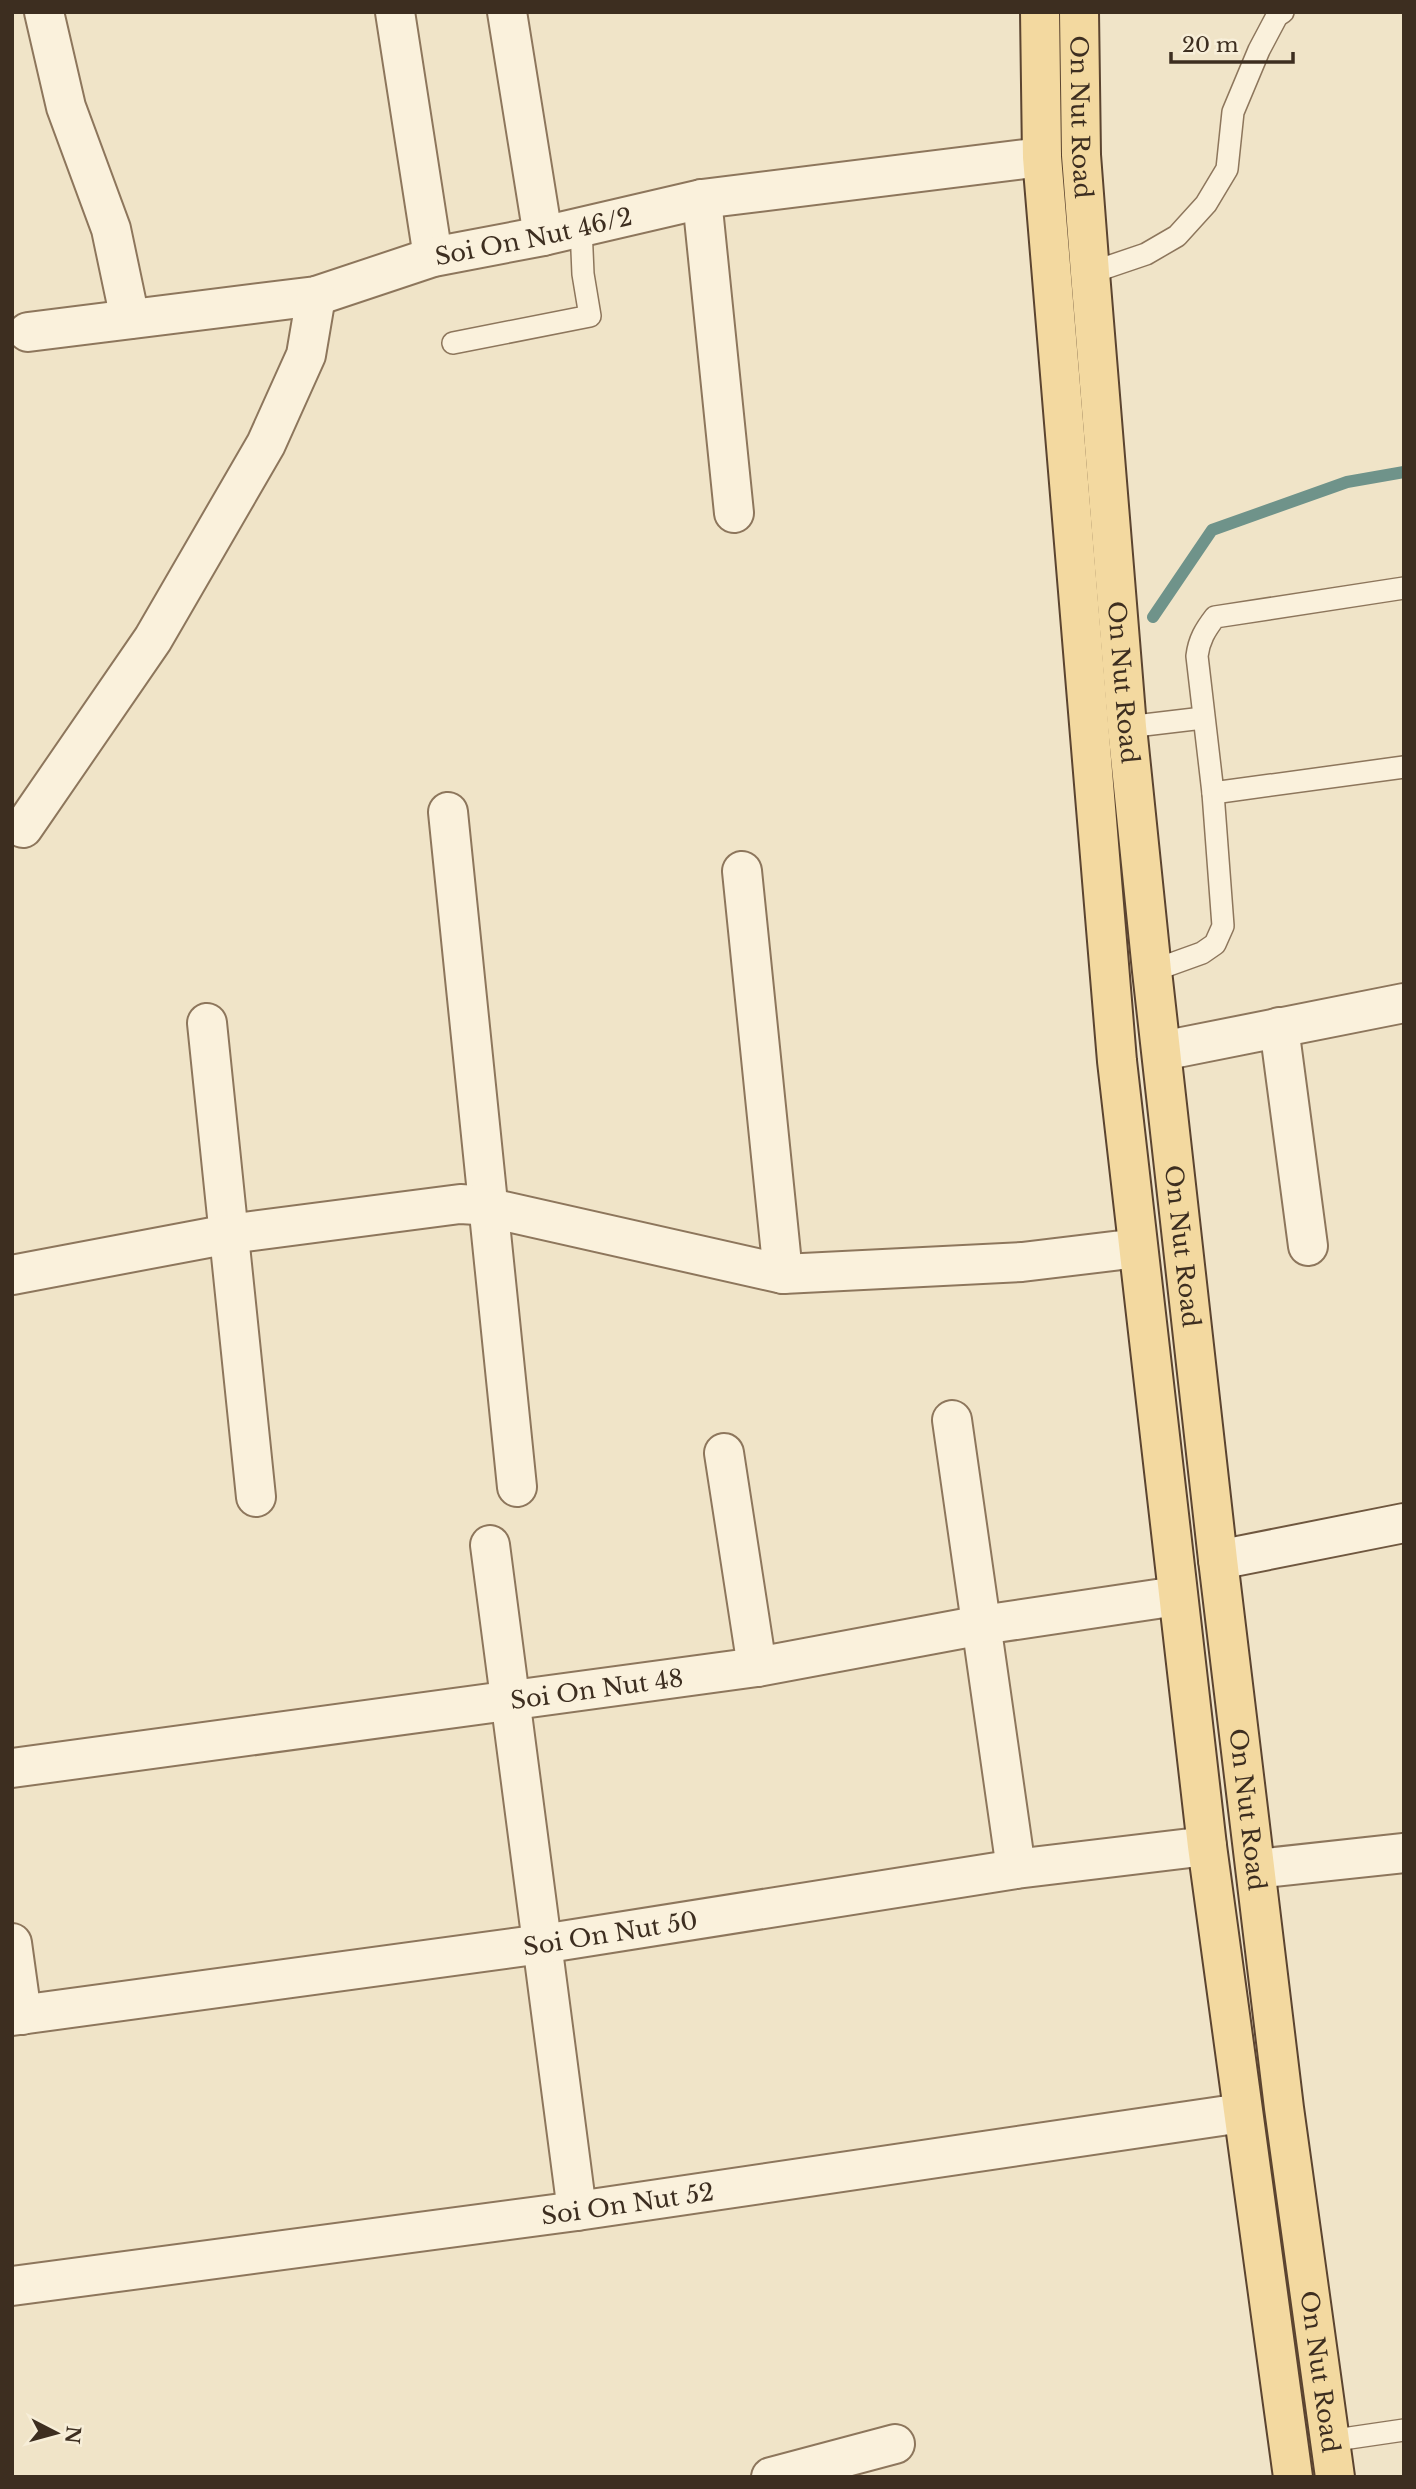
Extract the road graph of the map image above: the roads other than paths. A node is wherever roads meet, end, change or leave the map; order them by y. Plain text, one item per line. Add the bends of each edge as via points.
1 (44, 12) edge
2 (395, 12) edge
3 (507, 12) edge
4 (1041, 12) edge
5 (1080, 12) edge
6 (1283, 12) edge
7 (1081, 155) junction
8 (1042, 157) junction
9 (702, 199) junction
10 (581, 227) junction
11 (543, 236) junction
12 (433, 257) junction
13 (1090, 273) junction
14 (316, 296) junction
15 (130, 319) junction
16 (28, 332) dead end
17 (453, 343) dead end
18 (734, 513) dead end
19 (1404, 589) edge
20 (1203, 718) junction
21 (1127, 727) junction
22 (1404, 767) edge
23 (1213, 793) junction
24 (448, 812) dead end
25 (23, 828) dead end
26 (742, 871) dead end
27 (1152, 971) junction
28 (1404, 1003) edge
29 (207, 1023) dead end
30 (1279, 1027) junction
31 (1161, 1051) junction
32 (1117, 1061) junction
33 (491, 1208) junction
34 (229, 1234) junction
35 (1184, 1243) junction
36 (1308, 1246) dead end
37 (1138, 1248) junction
38 (783, 1274) junction
39 (12, 1275) edge
40 (951, 1420) dead end
41 (724, 1453) dead end
42 (517, 1487) dead end
43 (256, 1497) dead end
44 (1404, 1523) edge
45 (490, 1545) dead end
46 (1220, 1575) junction
47 (1176, 1582) junction
48 (982, 1625) junction
49 (757, 1667) junction
50 (510, 1700) junction
51 (12, 1768) edge
52 (1207, 1846) junction
53 (1404, 1853) edge
54 (1016, 1869) junction
55 (1256, 1869) junction
56 (12, 1943) edge
57 (542, 1944) junction
58 (17, 2015) edge
59 (1284, 2108) junction
60 (1242, 2113) junction
61 (577, 2211) junction
62 (12, 2286) edge
63 (1404, 2430) edge
64 (895, 2444) dead end
65 (1332, 2459) edge
66 (824, 2470) edge
67 (771, 2477) edge
68 (1293, 2477) edge

1 - 15 street via 66,107 111,229
2 - 12 street
3 - 11 street
4 - 8 main road, On Nut Road
5 - 7 main road, On Nut Road
6 - 13 lane via 1259,50 1233,112 1227,169 1206,204 1177,236 1146,254
7 - 8 main road
7 - 13 main road, On Nut Road
8 - 9 street, Soi On Nut 46/2
8 - 32 main road, On Nut Road
9 - 10 street, Soi On Nut 46/2
9 - 18 street
10 - 11 street, Soi On Nut 46/2
10 - 17 lane via 590,316
11 - 12 street, Soi On Nut 46/2
12 - 14 street, Soi On Nut 46/2
13 - 21 main road, On Nut Road
14 - 15 street, Soi On Nut 46/2
14 - 25 street via 306,355 266,444 153,639
15 - 16 street, Soi On Nut 46/2
19 - 20 lane via 1215,617 1198,644
20 - 21 lane
20 - 23 lane
21 - 27 main road, On Nut Road
22 - 23 lane
23 - 27 lane via 1223,926 1215,944 1202,953
24 - 33 street
26 - 38 street
27 - 31 main road, On Nut Road
28 - 30 street
29 - 34 street
30 - 31 street
30 - 36 street
31 - 32 main road
31 - 35 main road, On Nut Road
32 - 37 main road, On Nut Road
33 - 34 street via 460,1204
33 - 38 street
33 - 42 street
34 - 39 street
34 - 43 street
35 - 37 main road
35 - 46 main road, On Nut Road
37 - 38 street via 1022,1262
37 - 47 main road, On Nut Road
40 - 48 street
41 - 49 street
44 - 46 street
45 - 50 street
46 - 47 main road
46 - 55 main road, On Nut Road
47 - 48 street, Soi On Nut 48
47 - 52 main road, On Nut Road
48 - 49 street, Soi On Nut 48
48 - 54 street
49 - 50 street, Soi On Nut 48
50 - 51 street, Soi On Nut 48
50 - 57 street
52 - 54 street, Soi On Nut 50
52 - 55 main road
52 - 60 main road, On Nut Road
53 - 55 street
54 - 57 street, Soi On Nut 50
55 - 59 main road, On Nut Road
56 - 58 street
57 - 58 street, Soi On Nut 50
57 - 61 street
59 - 60 main road
59 - 65 main road, On Nut Road
60 - 61 street, Soi On Nut 52
60 - 68 main road, On Nut Road
61 - 62 street, Soi On Nut 52
63 - 65 lane
64 - 66 street
66 - 67 street

